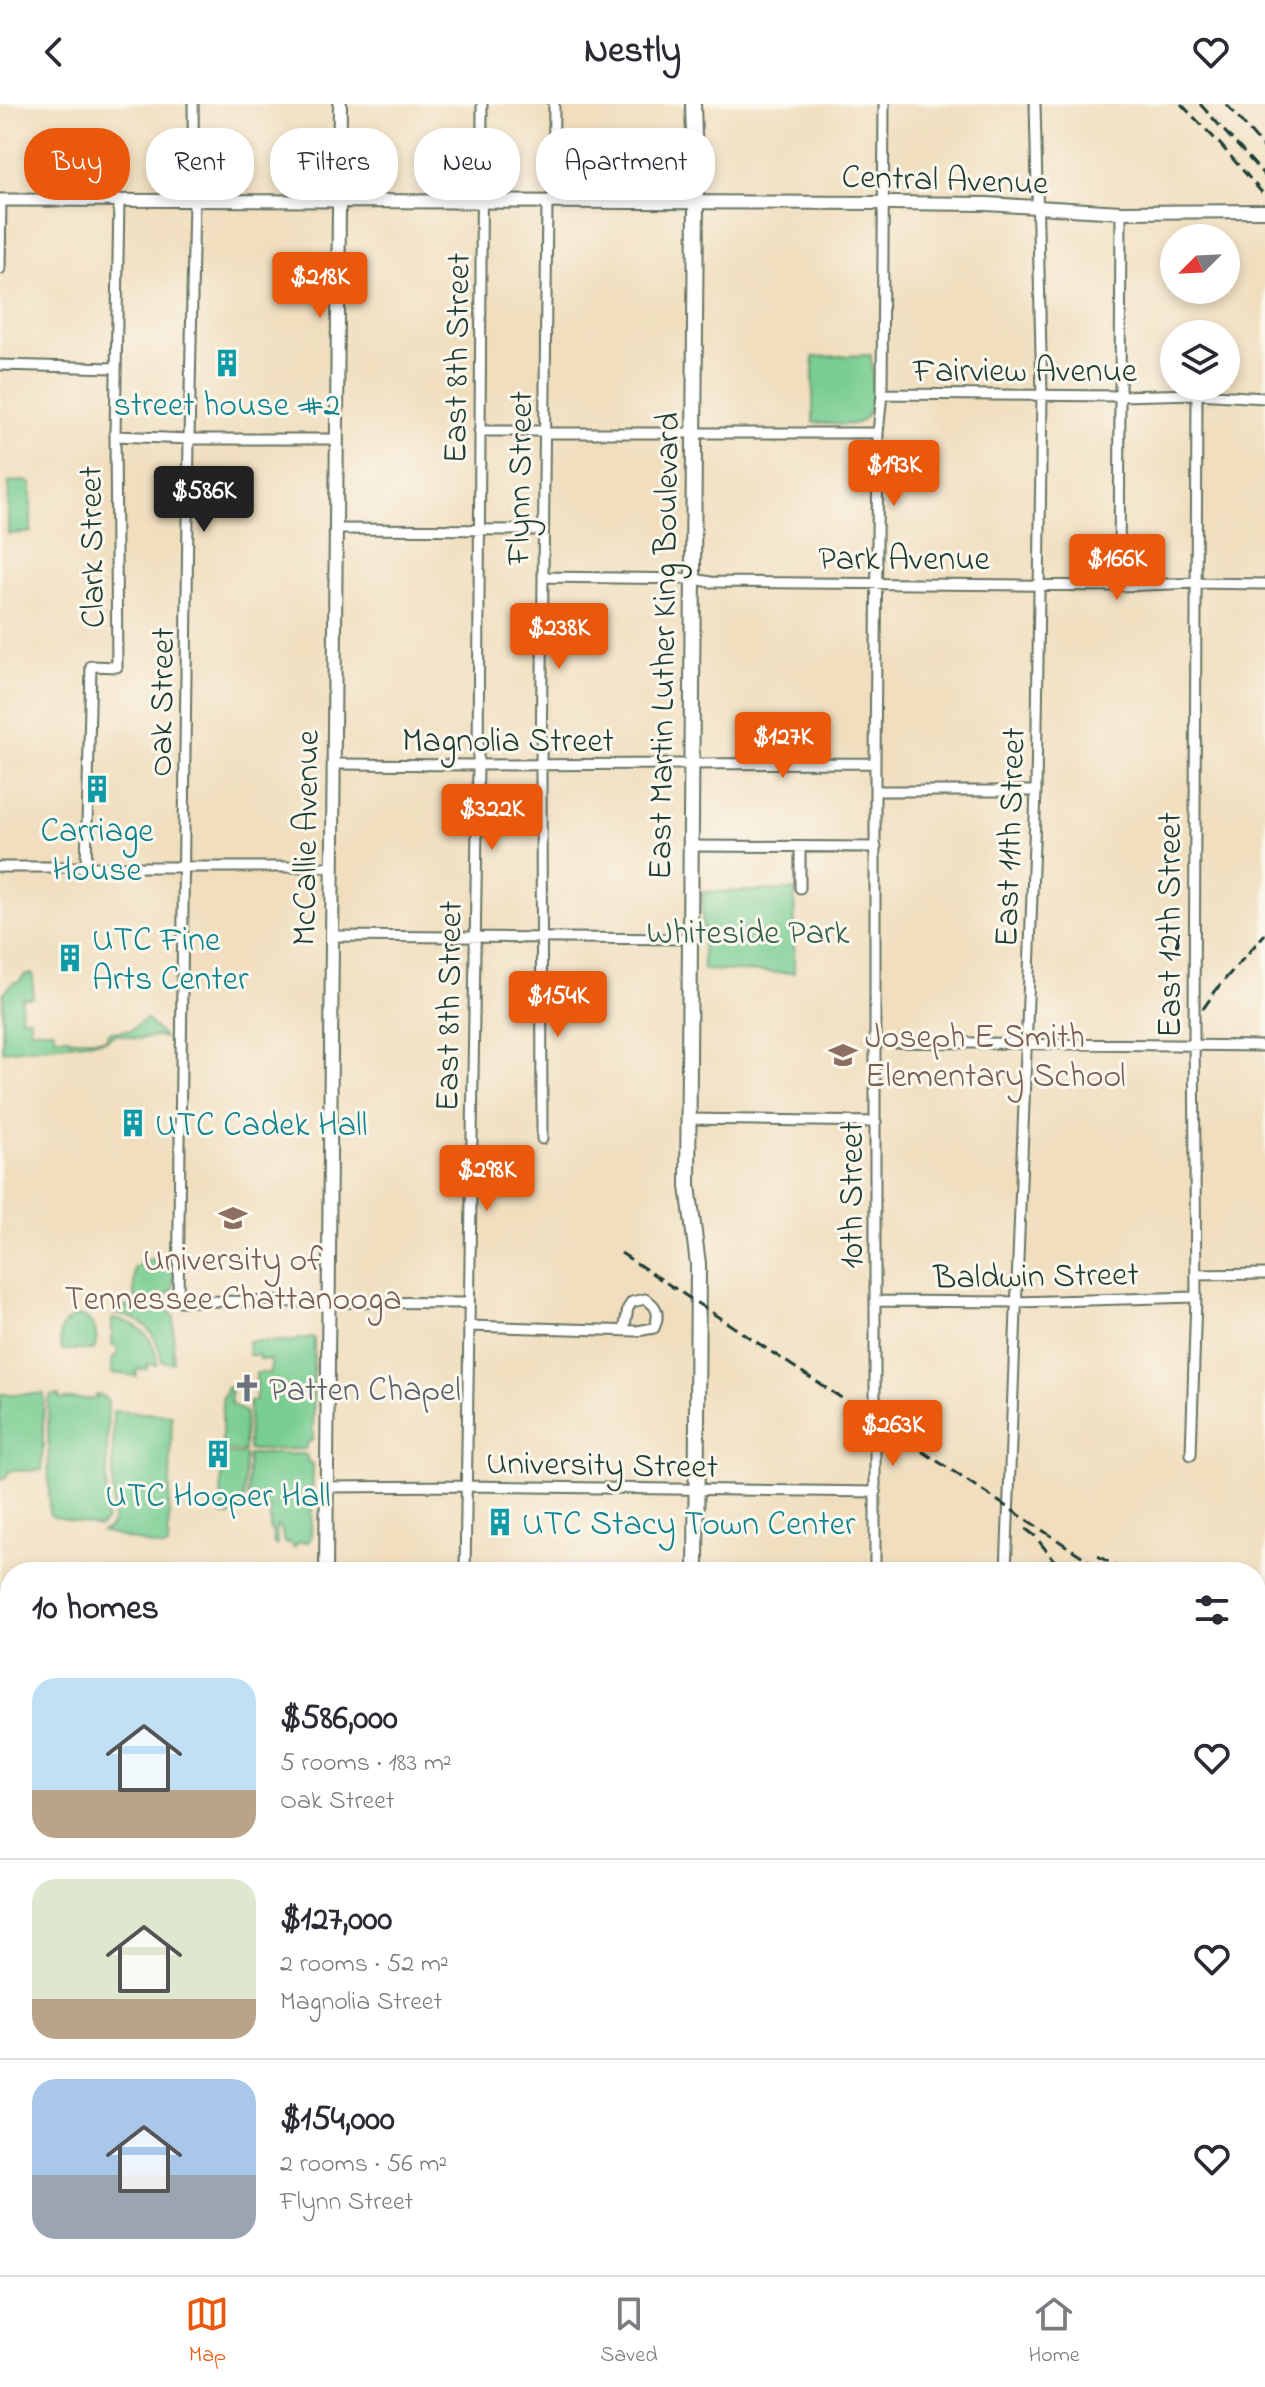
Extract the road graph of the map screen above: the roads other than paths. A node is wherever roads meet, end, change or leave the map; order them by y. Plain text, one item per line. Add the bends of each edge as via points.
1 (193, 104) edge
2 (340, 104) edge
3 (482, 104) edge
4 (554, 104) edge
5 (693, 104) edge
6 (884, 104) edge
7 (1035, 104) edge
8 (1, 200) edge
9 (24, 200) edge
10 (119, 200) joint
11 (194, 201) junction
12 (339, 201) junction
13 (483, 202) junction
14 (550, 202) junction
15 (696, 202) junction
16 (884, 203) junction
17 (1038, 208) junction
18 (1265, 211) edge
19 (1121, 212) junction
20 (0, 269) edge
21 (0, 365) edge
22 (116, 368) junction
23 (882, 394) junction
24 (1042, 395) junction
25 (1160, 395) edge
26 (1120, 396) junction
27 (1240, 397) edge
28 (1265, 398) edge
29 (1197, 400) edge
30 (479, 431) junction
31 (545, 432) junction
32 (695, 433) junction
33 (878, 433) junction
34 (115, 436) junction
35 (189, 439) junction
36 (337, 439) junction
37 (336, 529) junction
38 (478, 530) junction
39 (543, 530) junction
40 (543, 577) junction
41 (694, 579) junction
42 (877, 582) junction
43 (1196, 583) junction
44 (1038, 584) junction
45 (1265, 584) edge
46 (1119, 586) junction
47 (875, 763) junction
48 (333, 764) junction
49 (478, 765) junction
50 (541, 765) junction
51 (690, 765) junction
52 (876, 791) junction
53 (1036, 791) junction
54 (690, 846) junction
55 (876, 847) junction
56 (800, 848) junction
57 (86, 866) junction
58 (0, 867) edge
59 (183, 867) junction
60 (332, 867) junction
61 (800, 888) dead end
62 (331, 936) junction
63 (474, 938) junction
64 (541, 938) junction
65 (689, 939) junction
66 (876, 1042) junction
67 (1027, 1044) junction
68 (1194, 1045) junction
69 (1265, 1046) edge
70 (688, 1119) junction
71 (876, 1122) junction
72 (542, 1139) dead end
73 (1265, 1274) edge
74 (1196, 1275) junction
75 (1196, 1297) junction
76 (876, 1301) junction
77 (1016, 1302) junction
78 (328, 1303) junction
79 (469, 1303) junction
80 (468, 1326) junction
81 (624, 1331) dead end
82 (1191, 1455) dead end
83 (466, 1486) junction
84 (327, 1487) junction
85 (697, 1491) junction
86 (876, 1492) junction
87 (326, 1562) edge
88 (465, 1562) edge
89 (696, 1562) edge
90 (875, 1562) edge
91 (1006, 1562) edge

1 - 11 street, Oak Street
2 - 12 main road, McCallie Avenue
3 - 13 street, East 8th Street
4 - 14 street, Flynn Street
5 - 15 main road, East Martin Luther King Boulevard
6 - 16 street, 10th Street
7 - 17 street, East 11th Street
8 - 9 street, Central Avenue
8 - 20 street
10 - 11 street, Central Avenue
10 - 22 street, Clark Street
11 - 12 street, Central Avenue
11 - 35 street, Oak Street
12 - 13 main road, Central Avenue
12 - 36 main road, McCallie Avenue
13 - 14 main road, Central Avenue
13 - 30 street, East 8th Street
14 - 15 main road, Central Avenue
14 - 31 street, Flynn Street
15 - 16 main road, Central Avenue
15 - 32 main road, East Martin Luther King Boulevard
16 - 17 main road, Central Avenue
16 - 23 street, 10th Street
17 - 19 main road, Central Avenue
17 - 24 street, East 11th Street
18 - 19 main road, Central Avenue
19 - 26 street
21 - 22 street
22 - 34 street, Clark Street
23 - 24 street, Fairview Avenue
23 - 33 street, 10th Street
24 - 26 street, Fairview Avenue
24 - 44 street, East 11th Street
25 - 26 street, Fairview Avenue
26 - 46 street
27 - 28 street, Fairview Avenue
29 - 43 street, East 12th Street
30 - 31 street
30 - 38 street, East 8th Street
31 - 32 street
31 - 39 street, Flynn Street
32 - 33 street
32 - 41 main road, East Martin Luther King Boulevard
33 - 42 street, 10th Street
34 - 35 street
34 - 57 street, Clark Street via 117,667 91,666
35 - 36 street
35 - 59 street, Oak Street
36 - 37 main road, McCallie Avenue
37 - 38 street
37 - 48 main road, McCallie Avenue
38 - 39 street
38 - 49 street, East 8th Street
39 - 40 street, Flynn Street
40 - 41 street, Park Avenue
40 - 50 street, Flynn Street
41 - 42 street, Park Avenue
41 - 51 main road, East Martin Luther King Boulevard
42 - 44 street, Park Avenue
42 - 47 street, 10th Street
43 - 45 street, Park Avenue
43 - 46 street, Park Avenue
43 - 68 street, East 12th Street
44 - 46 street, Park Avenue
44 - 53 street, East 11th Street
47 - 51 street, Magnolia Street
47 - 52 street, 10th Street
48 - 49 street, Magnolia Street
48 - 60 main road, McCallie Avenue
49 - 50 street, Magnolia Street
49 - 63 street, East 8th Street
50 - 51 street, Magnolia Street
50 - 64 street, Flynn Street
51 - 54 main road, East Martin Luther King Boulevard
52 - 53 street
52 - 55 street, 10th Street
53 - 67 street, East 11th Street
54 - 56 street
54 - 65 main road, East Martin Luther King Boulevard
55 - 56 street
55 - 66 street, 10th Street
56 - 61 street
57 - 58 street
57 - 59 street
59 - 60 street
59 - 78 street, Oak Street via 178,1301
60 - 62 main road, McCallie Avenue
62 - 63 street
62 - 78 main road, McCallie Avenue
63 - 64 street
63 - 79 street, East 8th Street
64 - 65 street
64 - 72 street, Flynn Street
65 - 70 main road, East Martin Luther King Boulevard
66 - 67 street
66 - 71 street, 10th Street
67 - 68 street
67 - 77 street, East 11th Street
68 - 69 street
68 - 74 street, East 12th Street
70 - 71 street
70 - 85 main road, East Martin Luther King Boulevard via 688,1186 698,1264
71 - 76 street, 10th Street
73 - 74 street
74 - 75 street, East 12th Street
75 - 77 street, Baldwin Street
75 - 82 street, East 12th Street
76 - 77 street, Baldwin Street
76 - 86 street, 10th Street
77 - 91 street, East 11th Street
78 - 79 street
78 - 84 main road, McCallie Avenue
79 - 80 street, East 8th Street
80 - 81 street
80 - 83 street, East 8th Street
83 - 84 street, University Street
83 - 85 street, University Street
83 - 88 street, East 8th Street
84 - 87 main road, McCallie Avenue
85 - 86 street, University Street
85 - 89 main road, East Martin Luther King Boulevard
86 - 90 street, 10th Street

